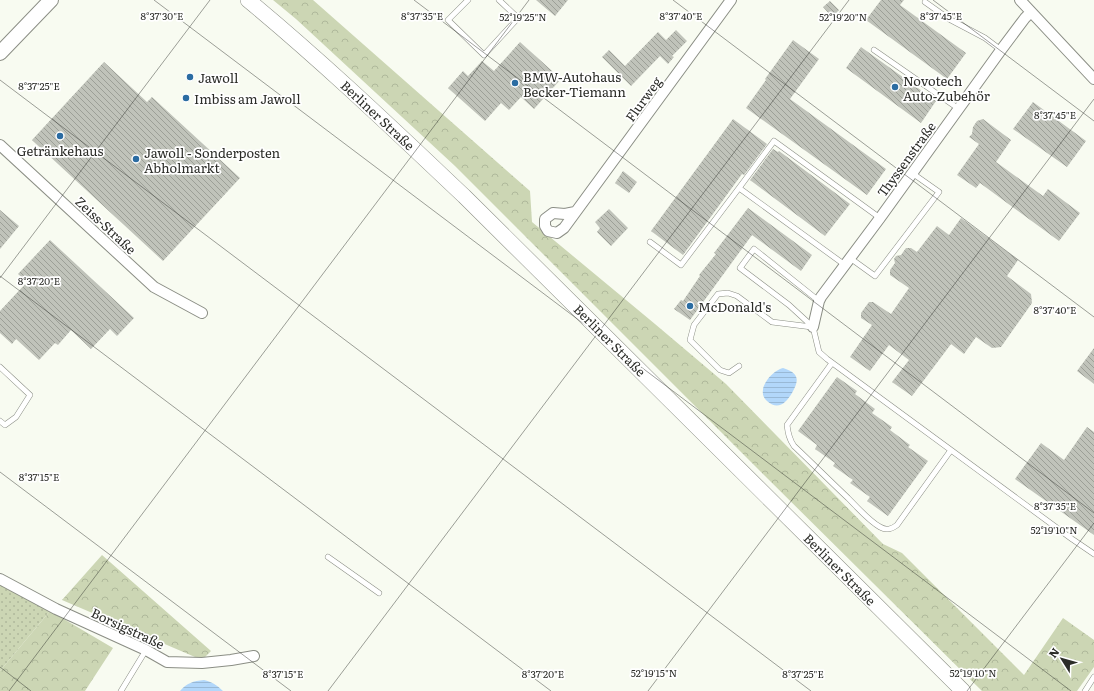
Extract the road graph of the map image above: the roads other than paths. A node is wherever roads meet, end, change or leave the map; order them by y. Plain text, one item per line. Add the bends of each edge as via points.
1 (51, 0) edge
2 (248, 0) edge
3 (468, 0) edge
4 (499, 0) edge
5 (731, 0) edge
6 (1020, 0) edge
7 (925, 2) dead end
8 (1031, 12) junction
9 (874, 50) dead end
10 (1001, 50) junction
11 (0, 52) edge
12 (1094, 79) edge
13 (959, 109) junction
14 (0, 145) edge
15 (912, 173) junction
16 (739, 188) junction
17 (576, 212) dead end
18 (880, 218) junction
19 (650, 242) dead end
20 (847, 262) junction
21 (819, 301) junction
22 (202, 313) dead end
23 (813, 327) junction
24 (832, 363) junction
25 (739, 366) dead end
26 (0, 368) edge
27 (0, 421) edge
28 (951, 450) junction
29 (1094, 554) edge
30 (328, 557) dead end
31 (0, 580) edge
32 (379, 593) dead end
33 (146, 650) junction
34 (254, 656) dead end
35 (1094, 677) edge
36 (121, 691) edge
37 (963, 691) edge
38 (1085, 691) edge

1 - 11 street
2 - 37 main road, Berliner Straße via 324,65 464,196
3 - 4 lane via 448,20 484,55 518,18
5 - 17 street, Flurweg
6 - 8 street
7 - 10 lane
8 - 10 street, Thyssenstraße
8 - 12 street
9 - 13 lane
10 - 13 street, Thyssenstraße
13 - 15 street, Thyssenstraße
14 - 22 street, Zeiss-Straße via 154,287
15 - 18 street, Thyssenstraße
15 - 20 lane via 939,192 875,276
16 - 18 lane via 774,140
16 - 19 lane via 681,265
16 - 20 lane
18 - 20 street, Thyssenstraße
20 - 21 street, Thyssenstraße
21 - 23 street, Thyssenstraße
21 - 23 lane via 754,250 740,268
23 - 24 lane via 819,352
23 - 25 lane via 772,322 737,296 728,293 718,294 694,325 690,340 720,370 729,373
24 - 28 lane
24 - 28 lane via 787,425 788,434 794,446 881,528 887,530 897,525
26 - 27 lane via 30,395 16,417 5,425
28 - 29 lane
30 - 32 lane
31 - 33 street, Borsigstraße
33 - 34 street, Borsigstraße via 167,662 202,663
33 - 36 lane
35 - 38 lane

